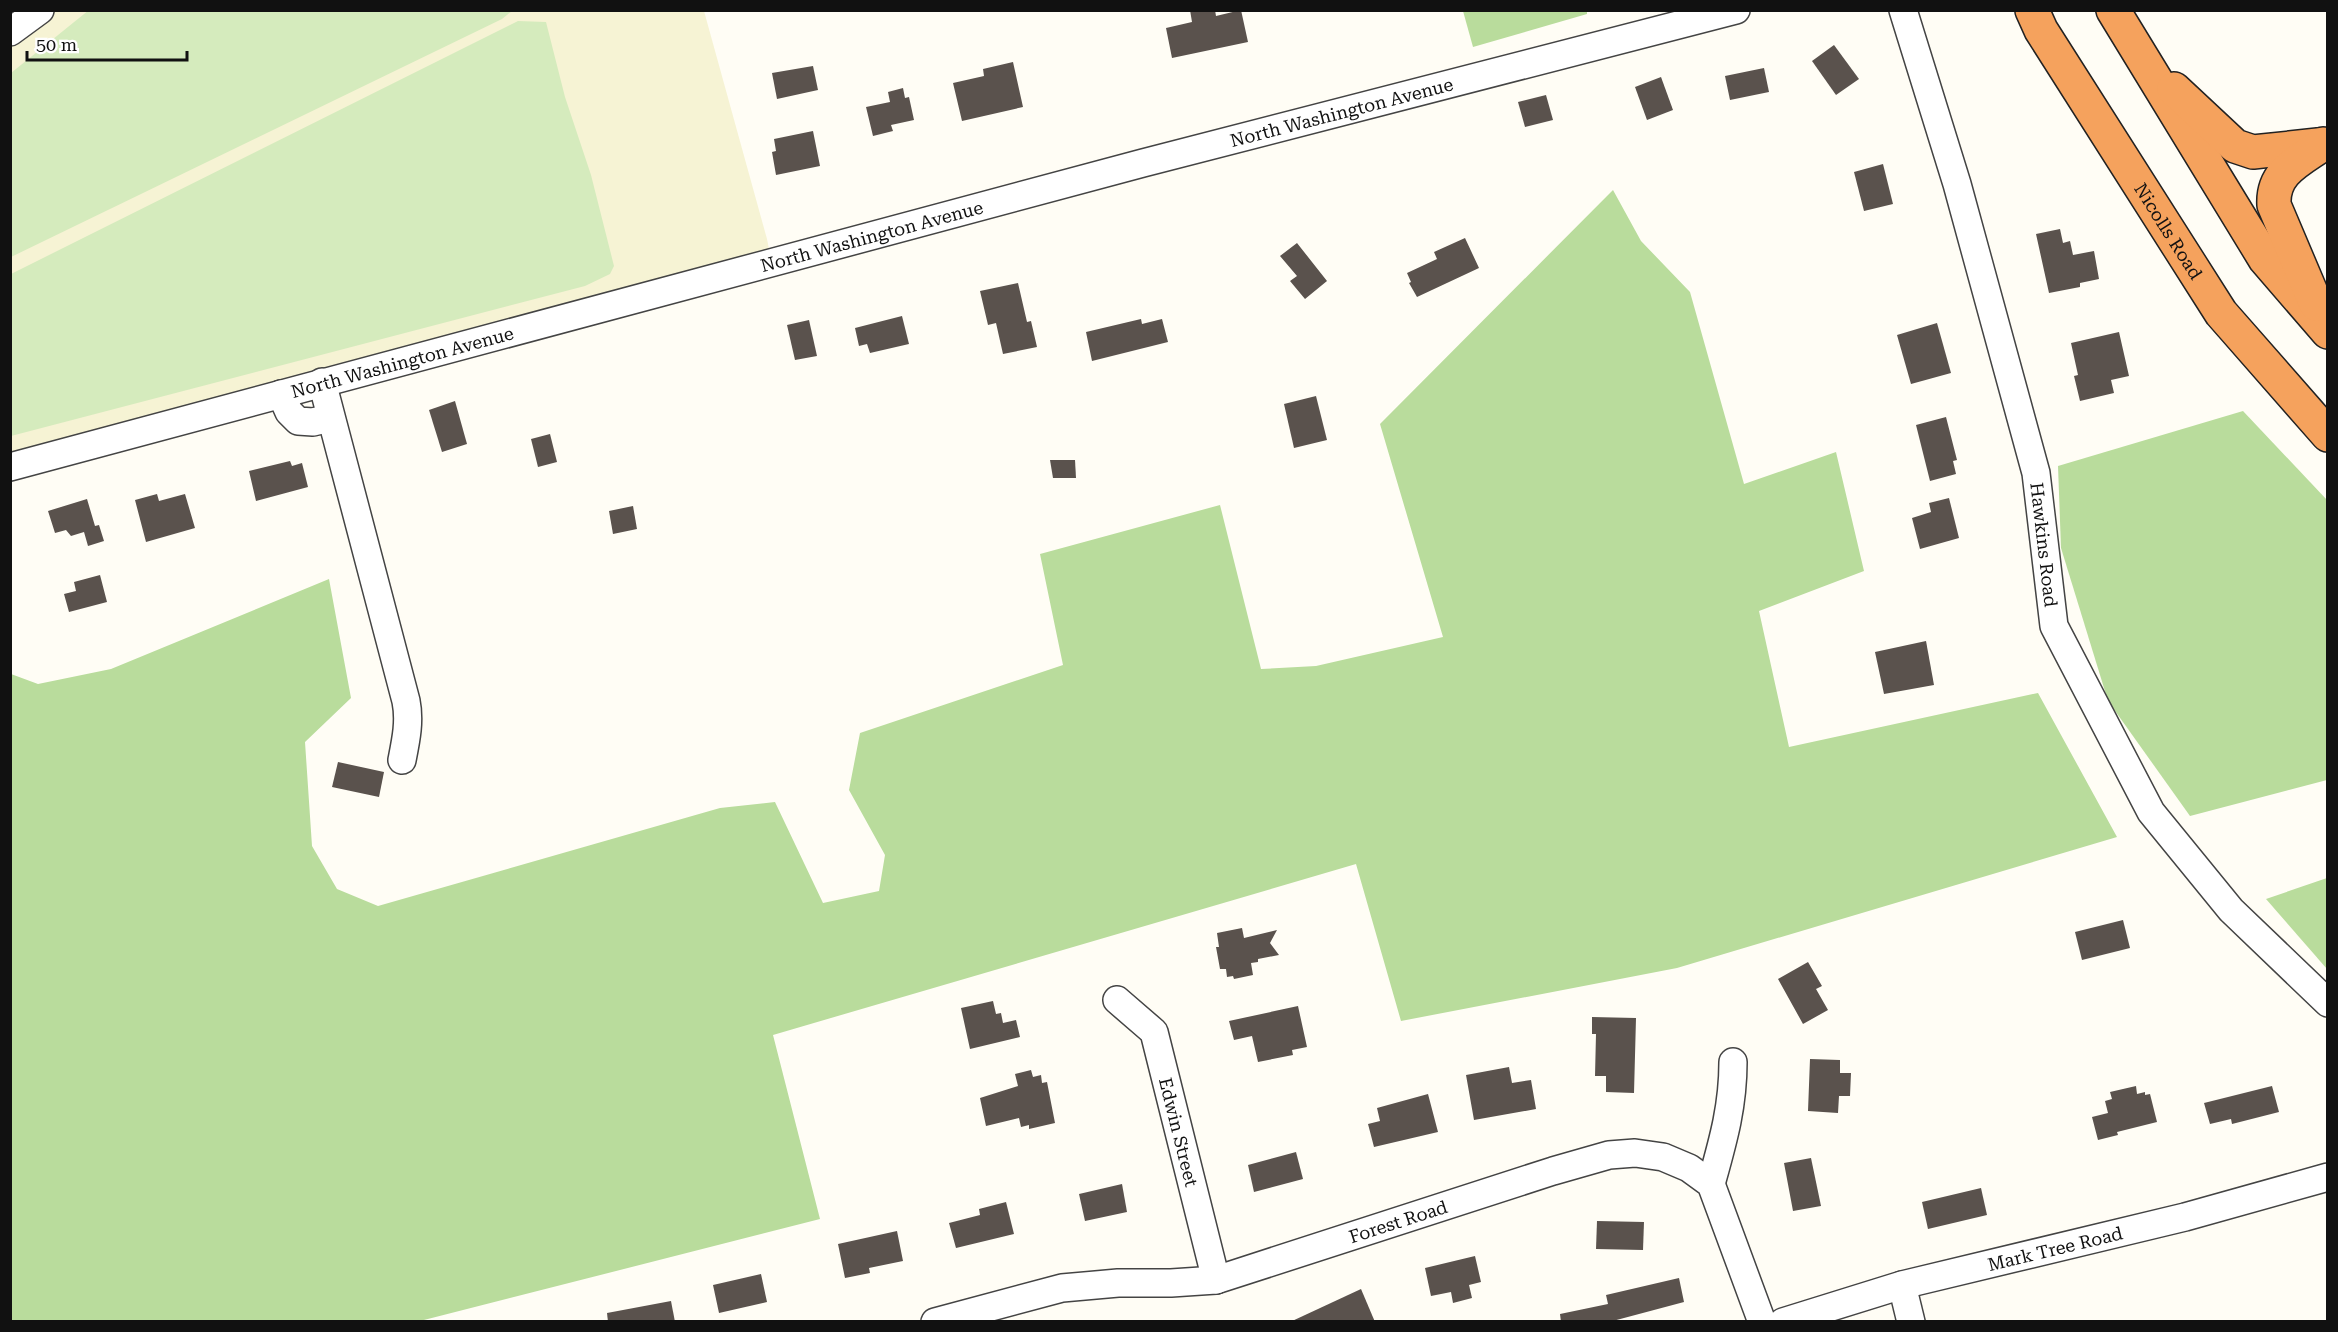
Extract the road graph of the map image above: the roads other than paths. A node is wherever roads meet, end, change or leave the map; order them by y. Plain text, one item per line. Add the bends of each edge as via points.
1 (40, 10) edge
2 (1736, 10) edge
3 (1904, 10) edge
4 (2032, 10) edge
5 (2113, 10) edge
6 (10, 32) edge
7 (2145, 62) junction
8 (2325, 144) edge
9 (2328, 331) edge
10 (322, 382) junction
11 (281, 394) junction
12 (330, 418) junction
13 (2328, 435) edge
14 (10, 467) edge
15 (402, 760) dead end
16 (1117, 1000) dead end
17 (2328, 1003) edge
18 (1733, 1062) dead end
19 (2328, 1177) edge
20 (1711, 1184) junction
21 (1216, 1280) junction
22 (1902, 1285) junction
23 (934, 1322) edge
24 (1762, 1322) edge
25 (1783, 1322) edge
26 (1911, 1322) edge

1 - 6 street
2 - 10 street, North Washington Avenue
3 - 17 street, Hawkins Road via 1957,184 2036,473 2054,626 2151,812 2231,910
4 - 13 highway, Nicolls Road via 2221,313
5 - 7 highway
7 - 8 highway via 2235,146 2261,152
7 - 9 highway via 2265,259
8 - 9 highway via 2287,170 2273,193 2274,205
10 - 11 street, North Washington Avenue
10 - 12 street
11 - 12 street via 298,421
11 - 14 street, North Washington Avenue
12 - 15 street via 409,713
16 - 21 street, Edwin Street via 1154,1032
18 - 20 street via 1729,1116
19 - 22 street, Mark Tree Road via 2185,1217
20 - 21 street, Forest Road via 1689,1168 1663,1157 1609,1155
20 - 24 street
21 - 23 street, Forest Road via 1062,1288
22 - 25 street, Mark Tree Road
22 - 26 street

